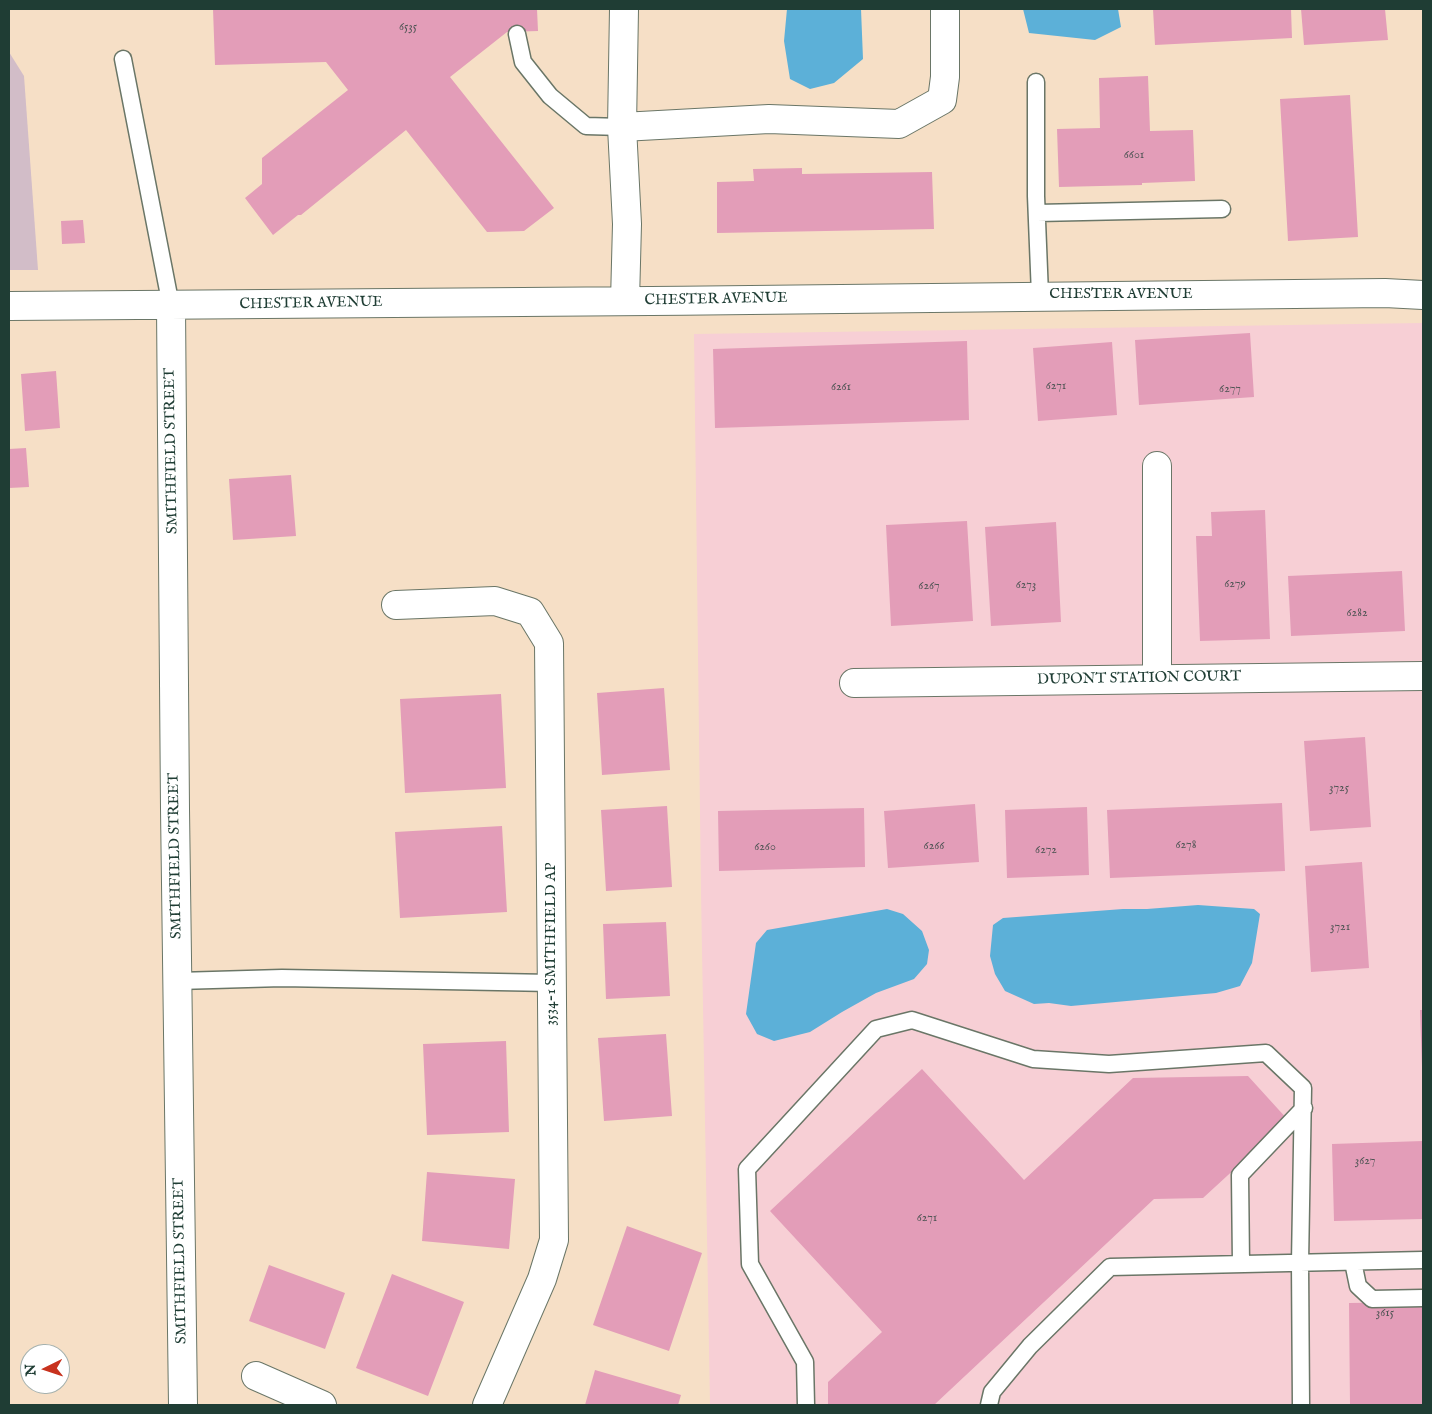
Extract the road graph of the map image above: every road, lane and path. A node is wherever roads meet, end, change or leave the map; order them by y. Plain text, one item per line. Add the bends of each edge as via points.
1 (624, 9) edge
2 (945, 9) edge
3 (517, 34) dead end
4 (123, 59) dead end
5 (1036, 82) dead end
6 (622, 127) junction
7 (1222, 209) dead end
8 (1037, 213) junction
9 (1040, 295) junction
10 (1423, 295) edge
11 (625, 301) junction
12 (9, 306) edge
13 (171, 306) junction
14 (1157, 466) dead end
15 (396, 605) dead end
16 (1423, 676) edge
17 (1157, 679) junction
18 (854, 683) dead end
19 (178, 981) junction
20 (552, 983) junction
21 (1304, 1108) junction
22 (1423, 1260) edge
23 (1353, 1262) junction
24 (1300, 1263) junction
25 (1240, 1264) junction
26 (1423, 1298) edge
27 (256, 1376) dead end
28 (183, 1405) edge
29 (322, 1405) edge
30 (487, 1405) edge
31 (806, 1405) edge
32 (989, 1405) edge
33 (1301, 1405) edge

1 - 6 street
2 - 6 street via 942,100 899,124 769,119
3 - 6 lane via 523,62 550,96 586,126
4 - 13 lane
5 - 8 lane
6 - 11 street via 627,224
7 - 8 lane
8 - 9 lane
9 - 10 street, CHESTER AVENUE
9 - 11 street, CHESTER AVENUE
11 - 13 street, CHESTER AVENUE
12 - 13 street, CHESTER AVENUE
13 - 19 street, SMITHFIELD STREET
14 - 17 street
15 - 20 street, 3534-1 SMITHFIELD AP via 495,601 530,612 549,643
16 - 17 street, DUPONT STATION COURT
17 - 18 street, DUPONT STATION COURT
19 - 20 lane via 282,978
19 - 28 street, SMITHFIELD STREET
20 - 30 street, 3534-1 SMITHFIELD AP via 554,1240 542,1279
21 - 24 lane
21 - 25 lane via 1240,1175
21 - 31 lane via 1303,1088 1266,1053 1109,1064 1032,1059 912,1020 876,1029 746,1169 750,1264 806,1362
22 - 23 lane
23 - 24 lane
23 - 26 lane via 1358,1286 1372,1299
24 - 25 lane
24 - 33 lane
25 - 32 lane via 1110,1268 1030,1346 992,1392
27 - 29 street

